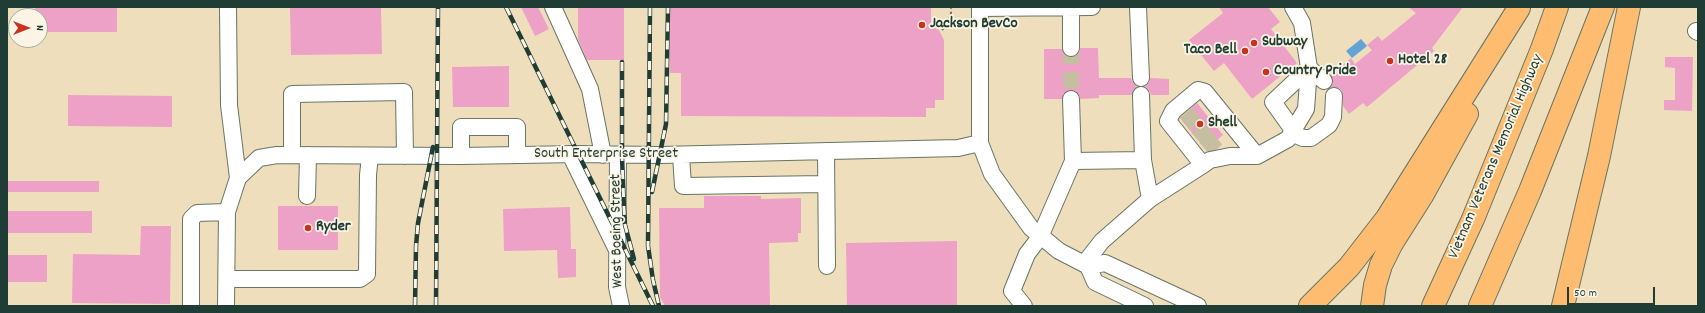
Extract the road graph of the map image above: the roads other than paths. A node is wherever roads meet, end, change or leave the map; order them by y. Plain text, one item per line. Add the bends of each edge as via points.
1 (228, 7) edge
2 (553, 7) edge
3 (1092, 7) edge
4 (1138, 7) edge
5 (1293, 7) edge
6 (1519, 7) edge
7 (1557, 7) edge
8 (1603, 7) edge
9 (1629, 7) edge
10 (980, 8) edge
11 (1071, 8) junction
12 (1071, 48) tunnel mouth
13 (1309, 68) junction
14 (1141, 78) dead end
15 (1324, 81) dead end
16 (1141, 95) dead end
17 (1334, 96) dead end
18 (1071, 99) tunnel mouth
19 (1292, 131) junction
20 (980, 143) junction
21 (826, 151) junction
22 (1198, 151) junction
23 (570, 154) junction
24 (292, 155) junction
25 (308, 155) junction
26 (517, 155) junction
27 (610, 155) junction
28 (681, 155) junction
29 (370, 156) junction
30 (404, 156) junction
31 (461, 156) junction
32 (1257, 156) junction
33 (1599, 156) junction
34 (1143, 160) junction
35 (1072, 161) junction
36 (238, 178) junction
37 (826, 184) junction
38 (307, 196) dead end
39 (1150, 199) junction
40 (227, 212) junction
41 (1040, 237) junction
42 (618, 250) junction
43 (1086, 265) junction
44 (827, 266) dead end
45 (227, 279) junction
46 (191, 306) edge
47 (226, 306) edge
48 (621, 306) edge
49 (1024, 306) edge
50 (1145, 306) edge
51 (1198, 306) edge
52 (1310, 306) edge
53 (1372, 306) edge
54 (1433, 306) edge
55 (1480, 306) edge
56 (1563, 306) edge
57 (1573, 306) edge

1 - 36 street via 229,105
2 - 27 street, West Boeing Street via 590,89
3 - 11 street
4 - 14 street
5 - 13 street via 1302,23
6 - 52 highway via 1387,218 1349,266
6 - 53 highway via 1468,113 1384,260 1375,285
7 - 54 highway, Vietnam Veterans Memorial Highway via 1473,219
8 - 55 highway via 1530,192
9 - 33 highway
10 - 11 street
10 - 20 street
11 - 12 street
13 - 15 street
13 - 19 street via 1306,109
13 - 19 street via 1273,102
16 - 34 street
17 - 19 street via 1333,117 1329,125 1311,138 1303,138
18 - 35 street
19 - 32 street via 1288,139
20 - 21 street, South Enterprise Street via 958,148
20 - 41 street via 992,174
21 - 28 street, South Enterprise Street
21 - 37 street
22 - 32 street via 1210,160 1230,156
22 - 32 street via 1180,127 1168,121 1173,111 1198,90 1205,92 1207,106 1223,125
22 - 39 street
23 - 26 street, South Enterprise Street
23 - 27 street, South Enterprise Street
23 - 42 street
24 - 25 street, South Enterprise Street
24 - 30 street via 292,94 404,92
24 - 36 street, South Enterprise Street via 259,158
25 - 29 street, South Enterprise Street
25 - 38 street
26 - 31 street, South Enterprise Street
26 - 31 street via 517,127 461,127
27 - 28 street, South Enterprise Street
27 - 42 street, West Boeing Street
28 - 37 street via 683,186
29 - 30 street, South Enterprise Street
29 - 45 street via 367,274 360,279
30 - 31 street, South Enterprise Street
33 - 56 highway
33 - 57 highway via 1582,267
34 - 35 street
34 - 39 street
35 - 41 street
36 - 40 street
37 - 44 street
39 - 43 street via 1102,241
40 - 45 street
40 - 46 street via 197,214 192,219
41 - 43 street via 1059,251
41 - 49 street via 1027,254 1012,291
42 - 48 street, West Boeing Street via 617,287
43 - 50 street via 1095,282
43 - 51 street via 1105,263
45 - 47 street

